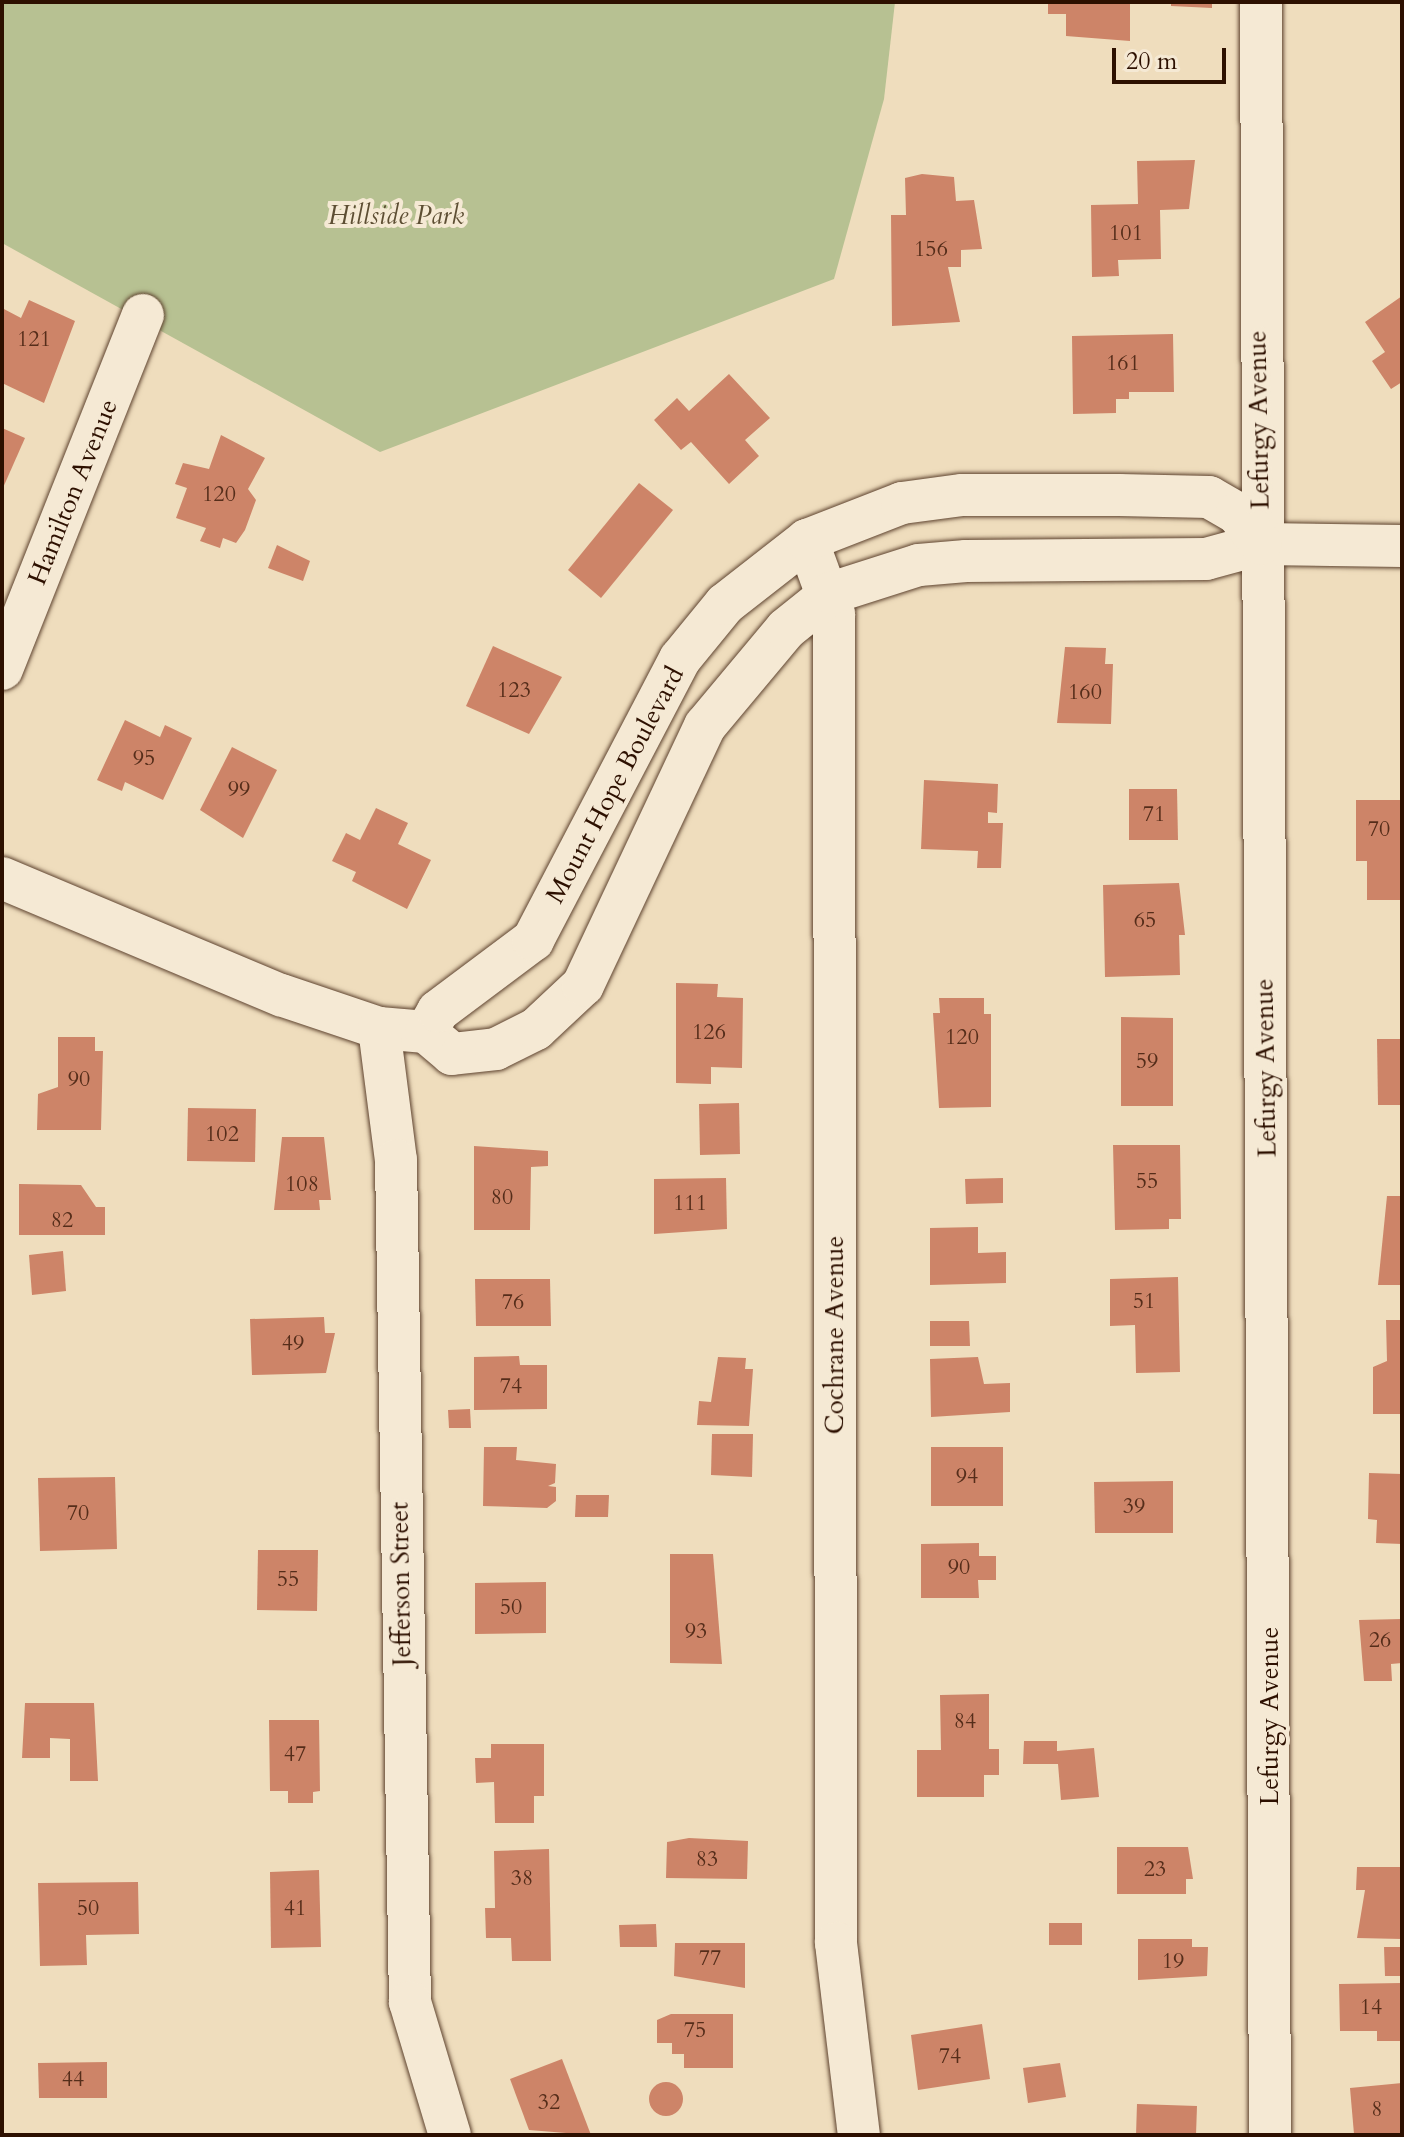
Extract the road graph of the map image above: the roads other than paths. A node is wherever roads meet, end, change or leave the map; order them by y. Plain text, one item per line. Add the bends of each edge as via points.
1 (1261, 2) edge
2 (143, 315) dead end
3 (807, 540) junction
4 (1261, 544) junction
5 (1402, 546) edge
6 (831, 593) junction
7 (2, 669) edge
8 (2, 878) edge
9 (379, 1028) junction
10 (426, 1032) junction
11 (450, 2135) edge
12 (859, 2135) edge
13 (1270, 2135) edge

1 - 4 street, Lefurgy Avenue
2 - 7 street, Hamilton Avenue
3 - 4 street, Mount Hope Boulevard via 902,503 962,495 1119,495 1209,497 1237,513
3 - 6 street, Cochrane Avenue
3 - 10 street, Mount Hope Boulevard via 725,604 680,659 533,940 438,1011
4 - 5 street, Mount Hope Boulevard
4 - 6 street, Mount Hope Boulevard via 1206,559 919,565
4 - 13 street, Lefurgy Avenue
6 - 10 street, Mount Hope Boulevard via 786,629 705,726 594,968 570,999 496,1049 452,1054
6 - 12 street, Cochrane Avenue via 836,1943
8 - 9 street, Mount Hope Boulevard via 281,995
9 - 10 street, Mount Hope Boulevard
9 - 11 street, Jefferson Street via 396,1160 410,2002

